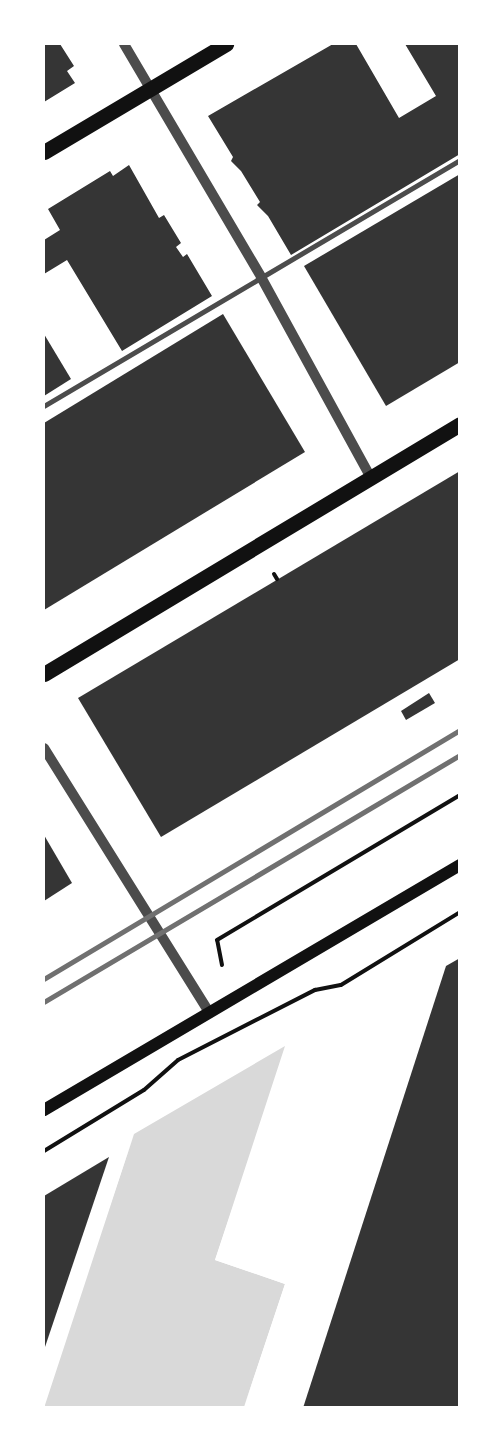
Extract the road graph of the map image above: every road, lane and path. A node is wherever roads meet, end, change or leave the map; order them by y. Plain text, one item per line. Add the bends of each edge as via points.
1 (124, 44) edge
2 (226, 44) edge
3 (151, 88) junction
4 (44, 152) edge
5 (459, 160) edge
6 (261, 277) junction
7 (44, 406) edge
8 (459, 424) edge
9 (371, 478) junction
10 (274, 574) dead end
11 (277, 579) dead end
12 (44, 675) edge
13 (44, 748) edge
14 (459, 795) edge
15 (459, 865) edge
16 (459, 912) edge
17 (222, 965) dead end
18 (208, 1012) junction
19 (44, 1110) edge
20 (44, 1151) edge

1 - 3 street
2 - 3 main road
3 - 4 main road
3 - 6 street
5 - 6 lane
6 - 7 lane
6 - 9 street
8 - 9 main road
9 - 12 main road
10 - 11 path
13 - 18 street
14 - 17 path via 217,940
15 - 18 main road
16 - 20 path via 341,985 315,990 178,1060 144,1090
18 - 19 main road

